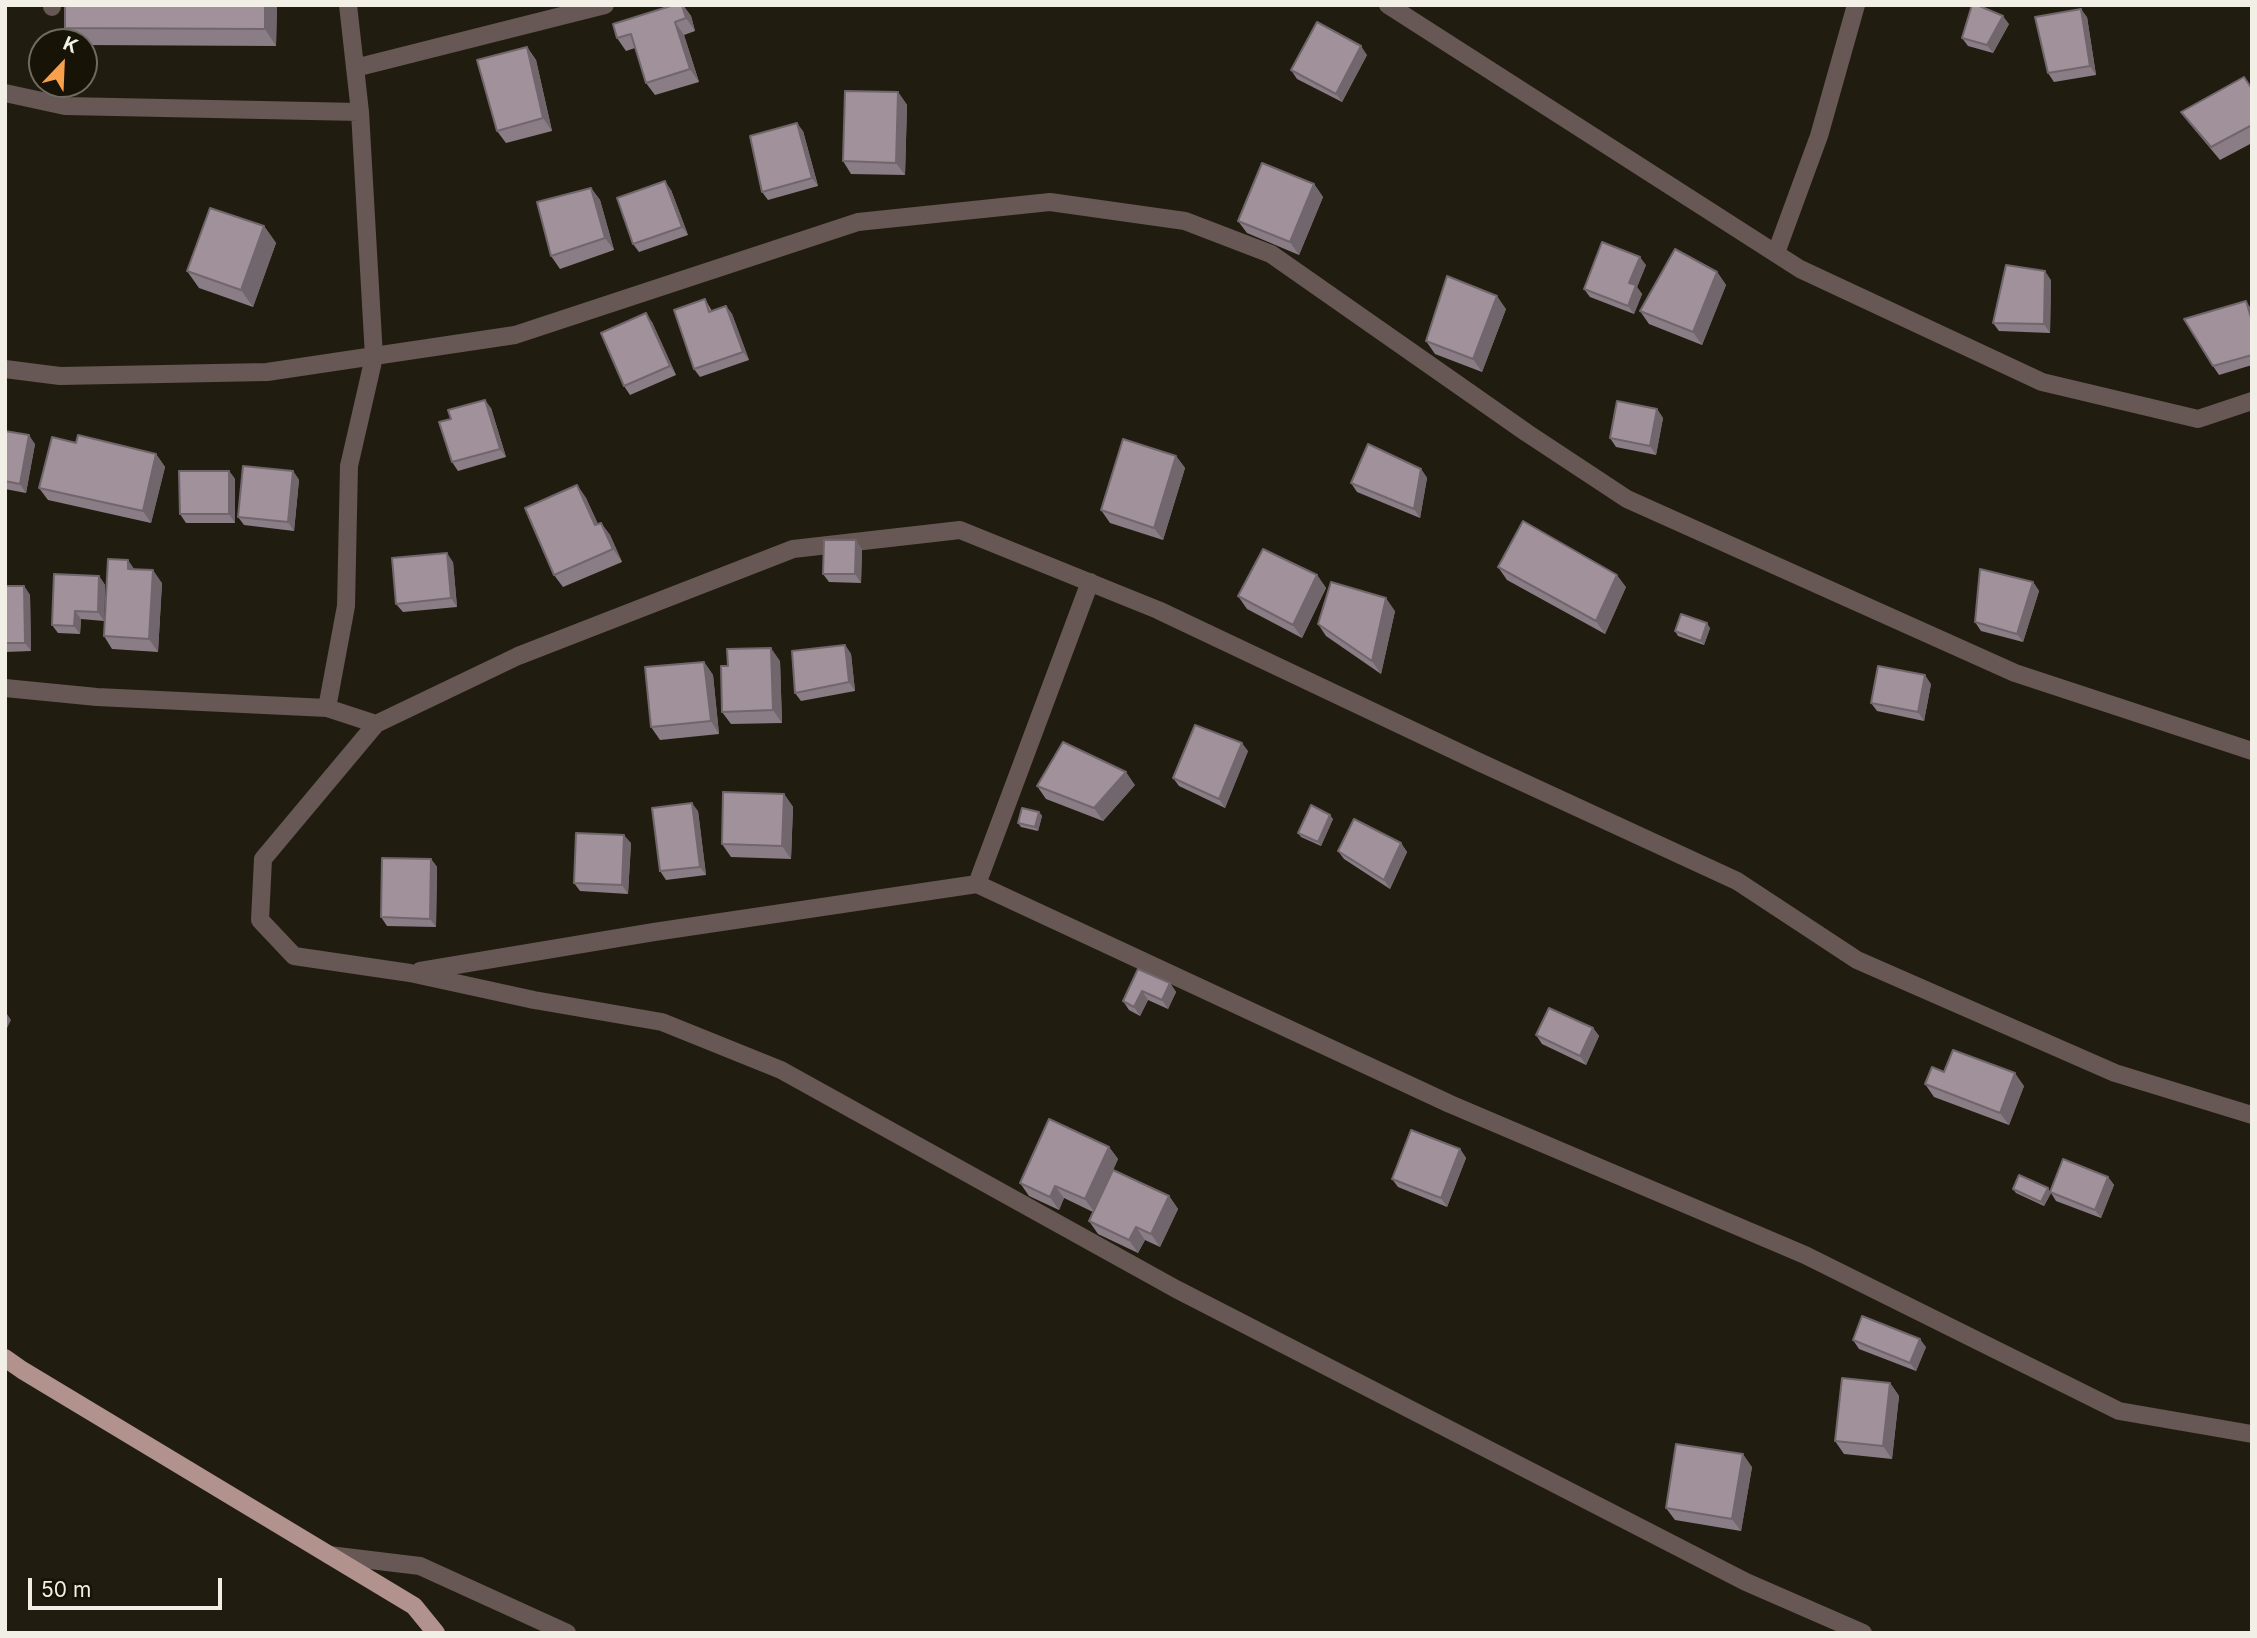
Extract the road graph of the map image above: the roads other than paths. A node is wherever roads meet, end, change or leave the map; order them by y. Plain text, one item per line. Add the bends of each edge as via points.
1 (348, 5) edge
2 (605, 5) edge
3 (1388, 5) edge
4 (1856, 5) edge
5 (355, 68) junction
6 (5, 93) edge
7 (360, 112) junction
8 (1776, 253) junction
9 (374, 356) junction
10 (5, 369) edge
11 (2252, 401) edge
12 (1090, 582) junction
13 (5, 688) edge
14 (327, 708) junction
15 (376, 724) junction
16 (2252, 751) edge
17 (977, 884) junction
18 (410, 973) junction
19 (2252, 1115) edge
20 (5, 1358) edge
21 (2252, 1434) edge
22 (329, 1555) junction
23 (1810, 1609) junction
24 (436, 1633) edge
25 (567, 1633) edge
26 (1824, 1633) edge
27 (1863, 1633) edge

1 - 5 street
2 - 5 street
3 - 8 street
4 - 8 street via 1819,135
5 - 7 street
6 - 7 street via 65,106
7 - 9 street
8 - 11 street via 1800,269 2042,382 2198,419
9 - 10 street via 267,372 61,376
9 - 14 street via 349,466 346,606
9 - 16 street via 515,335 858,222 1050,202 1185,221 1270,254 1627,499 2015,673
12 - 15 street via 960,530 793,549 518,656
12 - 17 street
12 - 19 street via 1737,881 1857,960 2115,1073
13 - 14 street
14 - 15 street
15 - 18 street via 264,859 260,920 294,956
17 - 18 street
17 - 21 street via 1450,1104 1805,1255 2119,1411
18 - 23 street via 662,1022 781,1070 1176,1289 1746,1582
20 - 22 main road
22 - 24 main road via 414,1606
22 - 25 street via 420,1566
23 - 26 street
23 - 27 street

